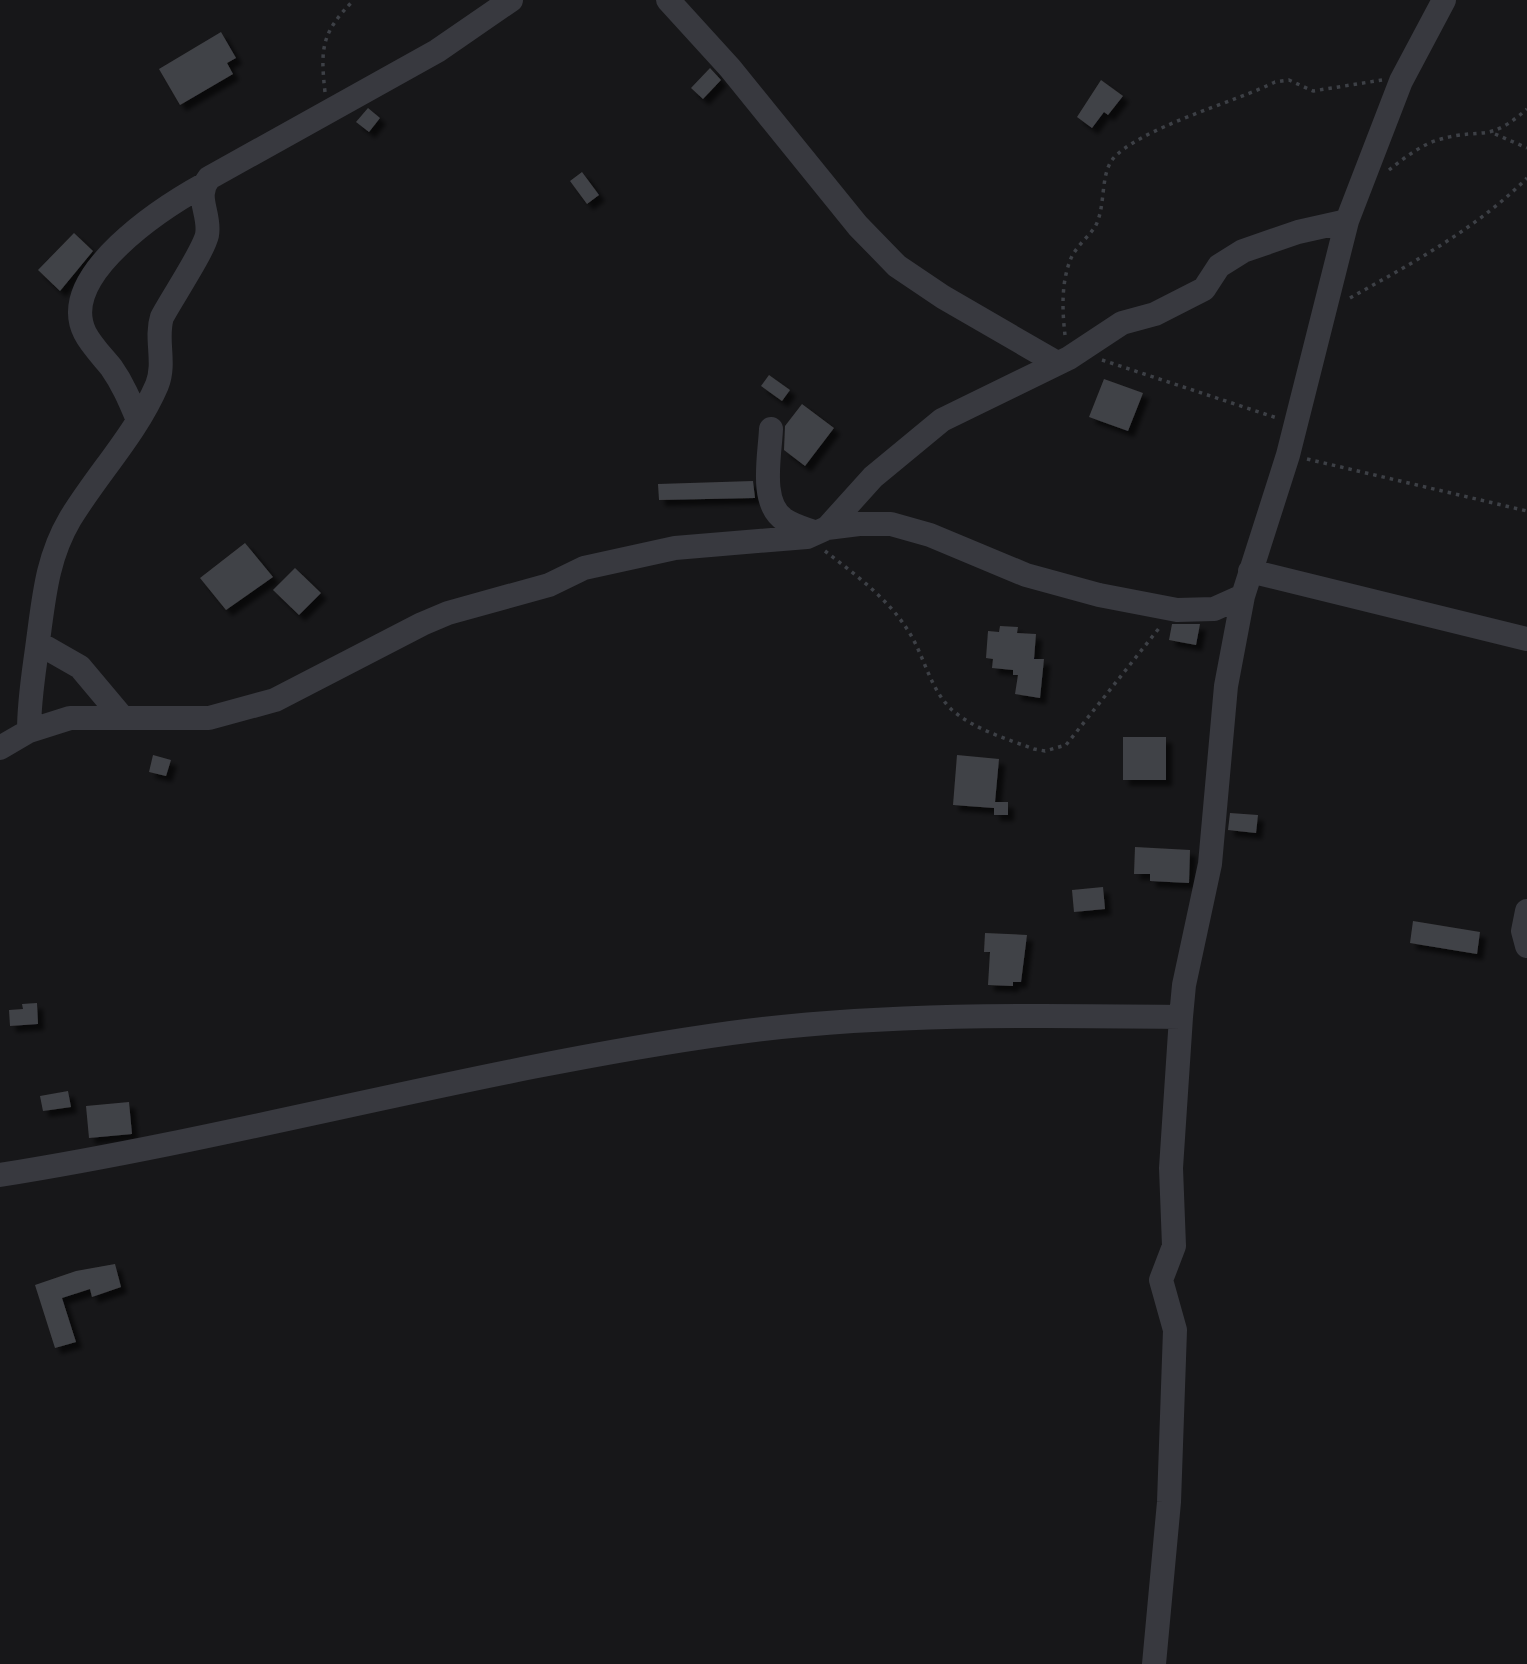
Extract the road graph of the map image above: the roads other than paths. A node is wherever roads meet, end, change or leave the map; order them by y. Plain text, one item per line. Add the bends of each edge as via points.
1 (511, 0) edge
2 (668, 0) edge
3 (1444, 0) edge
4 (205, 184) junction
5 (1347, 221) junction
6 (1069, 358) junction
7 (138, 420) junction
8 (771, 429) dead end
9 (817, 533) junction
10 (1250, 571) junction
11 (1242, 596) junction
12 (1527, 639) edge
13 (38, 643) junction
14 (121, 717) junction
15 (29, 731) junction
16 (0, 748) edge
17 (1527, 911) edge
18 (1527, 946) edge
19 (1181, 1017) junction
20 (0, 1175) edge
21 (1154, 1664) edge

1 - 4 street via 437,51
2 - 6 street via 897,266 943,297
3 - 5 street via 1401,81
4 - 7 street via 206,237 162,317 158,329 160,374
4 - 7 street via 113,248 85,296 81,320 85,332 126,391
5 - 6 street via 1243,251 1219,266 1204,289 1155,314 1122,323
5 - 10 street via 1288,455
6 - 9 street via 942,421 880,470
7 - 13 street via 54,549
8 - 9 street via 772,508 785,520
9 - 11 street via 859,524 891,524 1026,575 1177,610 1214,609
9 - 14 street via 675,548 584,568 549,584 422,624 275,700 209,718
10 - 11 street
10 - 12 street
11 - 19 street via 1226,687 1210,864
13 - 14 street via 80,667
13 - 15 street via 30,685
14 - 15 street via 70,718
15 - 16 street
17 - 18 street via 1523,931
19 - 20 street via 1052,1015 845,1023 732,1033
19 - 21 street via 1171,1168 1174,1246 1161,1280 1173,1316 1175,1342 1169,1502

